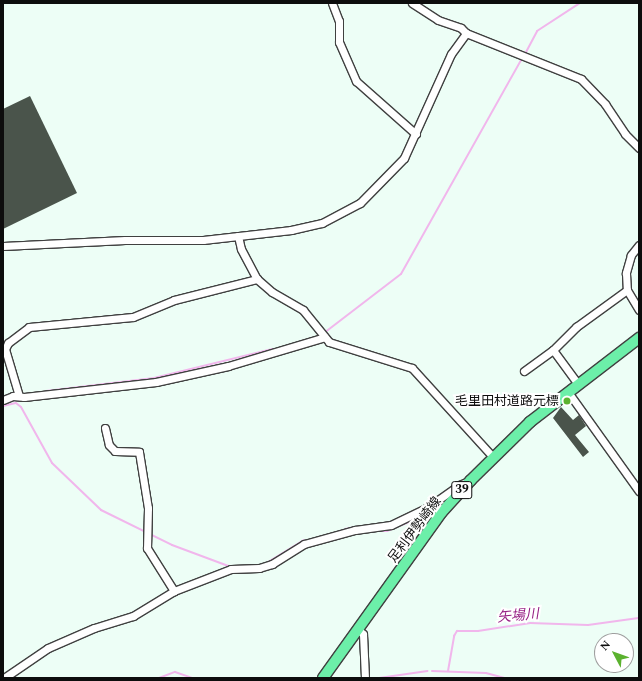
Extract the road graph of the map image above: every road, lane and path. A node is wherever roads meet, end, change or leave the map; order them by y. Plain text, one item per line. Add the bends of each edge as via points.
1 (332, 3) edge
2 (412, 3) edge
3 (466, 34) junction
4 (416, 134) junction
5 (639, 148) edge
6 (238, 236) junction
7 (639, 245) edge
8 (3, 246) edge
9 (257, 279) junction
10 (627, 290) junction
11 (639, 310) edge
12 (324, 337) junction
13 (639, 338) edge
14 (553, 350) junction
15 (524, 371) dead end
16 (578, 384) junction
17 (568, 392) junction
18 (19, 396) junction
19 (3, 400) edge
20 (105, 428) dead end
21 (494, 457) junction
22 (471, 480) junction
23 (639, 491) edge
24 (174, 591) junction
25 (358, 629) junction
26 (4, 678) edge
27 (323, 678) edge
28 (365, 678) edge

1 - 4 street via 339,21 339,42 356,81
2 - 3 street via 438,20 461,28
3 - 4 street via 451,54
3 - 5 street via 581,79 605,104 625,134
4 - 6 street via 404,158 360,203 322,223 291,230
6 - 8 street via 203,240 124,240
6 - 9 street via 241,249
7 - 10 street via 631,255 626,273
9 - 12 street via 272,292 303,310 319,327
9 - 18 street via 174,300 133,317 29,327 8,343 5,349
10 - 11 street
10 - 14 street via 576,327
12 - 18 street via 228,366 156,382
12 - 21 street via 329,342 412,368
13 - 16 main road, 足利伊勢崎線 / 39
14 - 15 street
14 - 16 street
16 - 17 main road, 足利伊勢崎線 / 39
17 - 21 main road, 足利伊勢崎線 / 39 via 530,422
17 - 23 street
18 - 19 street
20 - 24 street via 109,445 115,451 139,452 148,508 147,548
21 - 22 main road, 足利伊勢崎線 / 39
22 - 24 street via 459,485 428,507 391,525 355,530 304,544 272,564 259,568 231,569
22 - 25 main road, 足利伊勢崎線 / 39 via 442,512
24 - 26 street via 133,616 94,628 48,648
25 - 27 main road, 足利伊勢崎線 / 39
25 - 28 street via 363,634

